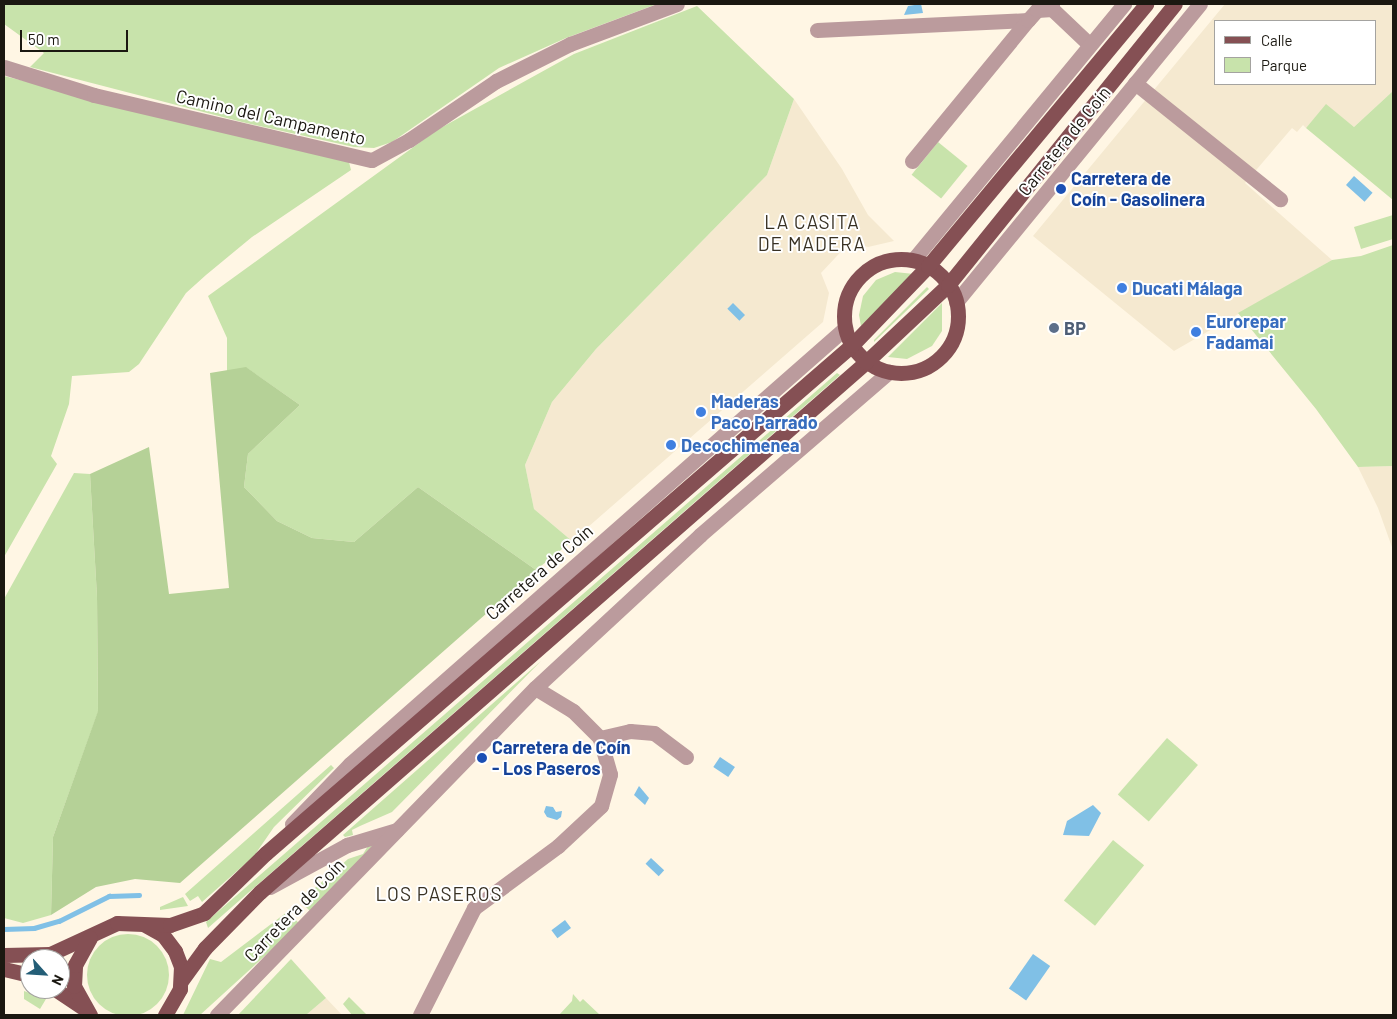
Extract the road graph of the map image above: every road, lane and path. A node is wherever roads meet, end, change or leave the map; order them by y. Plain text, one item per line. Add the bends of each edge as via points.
1 (678, 4) edge
2 (1124, 4) edge
3 (1146, 4) edge
4 (1174, 4) edge
5 (1200, 4) edge
6 (1052, 6) edge
7 (1028, 20) junction
8 (817, 30) dead end
9 (1090, 45) junction
10 (4, 67) edge
11 (1135, 83) junction
12 (912, 161) dead end
13 (1280, 199) dead end
14 (913, 260) junction
15 (928, 266) junction
16 (948, 285) junction
17 (956, 302) junction
18 (845, 328) junction
19 (852, 345) junction
20 (866, 362) junction
21 (889, 372) junction
22 (536, 688) junction
23 (600, 738) junction
24 (686, 757) dead end
25 (398, 830) junction
26 (266, 853) junction
27 (260, 892) junction
28 (144, 925) junction
29 (93, 935) junction
30 (4, 955) edge
31 (4, 969) edge
32 (20, 973) edge
33 (181, 981) junction
34 (70, 999) edge
35 (86, 1011) edge
36 (165, 1015) edge
37 (217, 1015) edge
38 (420, 1015) edge

1 - 10 street, Camino del Campamento via 570,44 496,81 409,140 372,160 94,95
2 - 9 street
3 - 15 main road
4 - 16 main road, Carretera de Coín
5 - 11 street, Carretera de Coín
6 - 7 street via 1037,10
6 - 9 street
7 - 8 street
7 - 12 street
9 - 14 street
11 - 13 street
11 - 17 street, Carretera de Coín
14 - 15 main road
14 - 18 main road via 885,262 861,276 847,300
15 - 16 main road
15 - 19 main road
16 - 17 main road
16 - 20 main road, Carretera de Coín
17 - 21 main road via 956,332 946,351 930,365 917,370
18 - 19 main road
18 - 26 street, Carretera de Coín via 350,764
19 - 20 main road
19 - 26 main road
20 - 21 main road
20 - 27 main road, Carretera de Coín
21 - 22 street, Carretera de Coín via 700,535
22 - 23 street via 573,711
22 - 25 street, Carretera de Coín
23 - 24 street via 630,731 654,733
23 - 38 street via 610,774 601,806 558,846 474,908
25 - 27 street, Carretera de Coín via 347,845
25 - 37 street, Carretera de Coín
26 - 28 main road via 204,914 186,922
27 - 33 main road, Carretera de Coín via 205,948
28 - 29 main road via 117,923
28 - 33 main road via 163,935 175,950
29 - 30 main road via 50,954
29 - 35 main road via 74,965 74,986
31 - 32 main road
33 - 36 main road via 174,1004
34 - 35 main road

